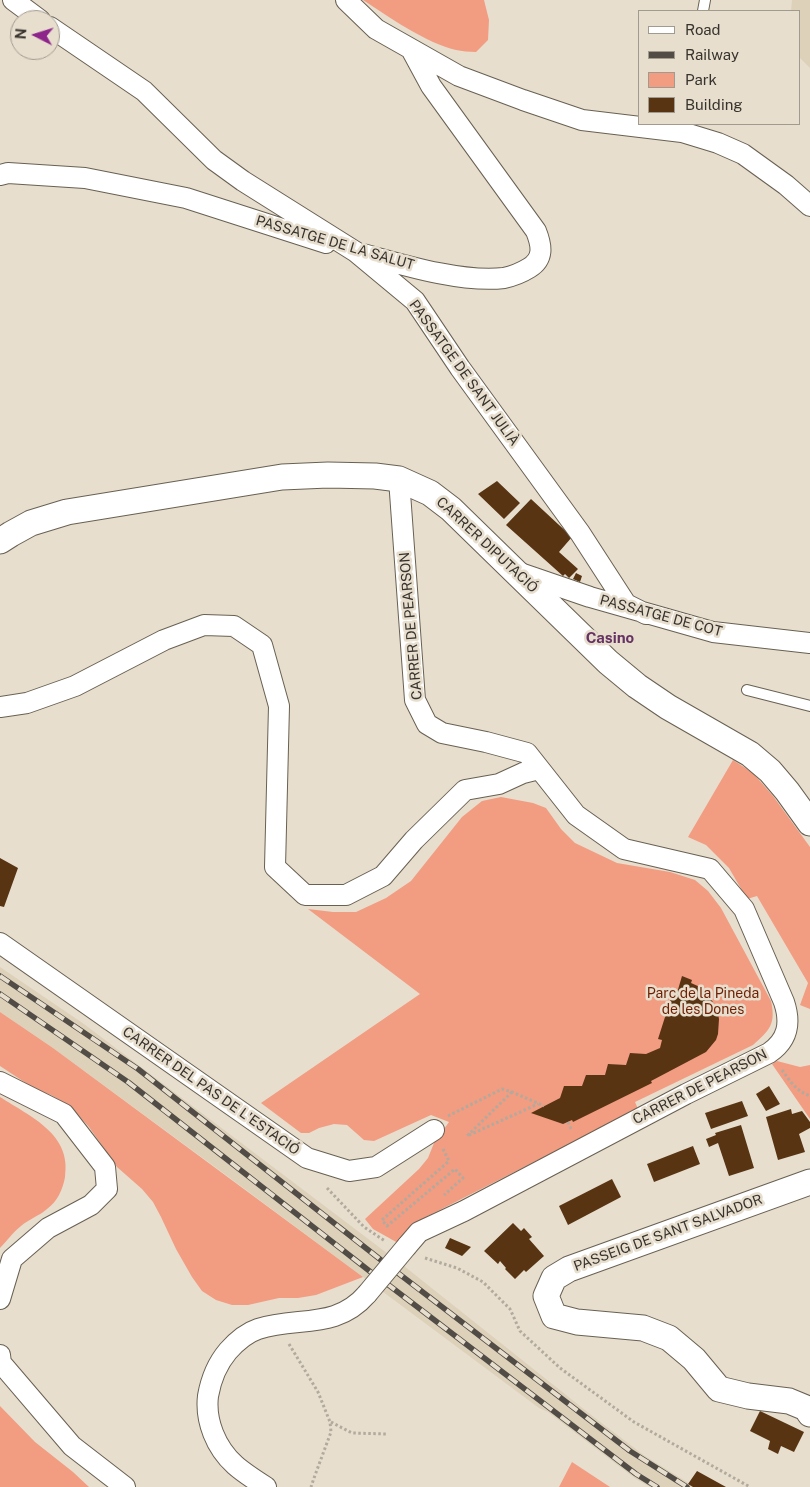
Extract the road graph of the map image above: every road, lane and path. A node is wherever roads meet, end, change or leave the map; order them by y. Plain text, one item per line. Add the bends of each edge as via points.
1 (13, 0) edge
2 (346, 0) edge
3 (26, 10) edge
4 (60, 34) edge
5 (412, 49) junction
6 (638, 124) edge
7 (644, 125) edge
8 (682, 128) edge
9 (0, 175) edge
10 (810, 206) edge
11 (356, 252) junction
12 (399, 480) junction
13 (0, 541) edge
14 (515, 571) junction
15 (646, 614) junction
16 (810, 643) edge
17 (747, 690) dead end
18 (810, 706) edge
19 (0, 707) edge
20 (539, 769) junction
21 (810, 823) edge
22 (0, 943) edge
23 (779, 1066) dead end
24 (0, 1082) edge
25 (512, 1092) junction
26 (810, 1096) edge
27 (538, 1103) junction
28 (544, 1106) dead end
29 (434, 1130) junction
30 (810, 1182) edge
31 (328, 1188) dead end
32 (442, 1196) dead end
33 (387, 1242) dead end
34 (413, 1251) junction
35 (0, 1299) edge
36 (281, 1324) junction
37 (0, 1355) edge
38 (810, 1414) edge
39 (330, 1422) junction
40 (386, 1434) dead end
41 (125, 1487) edge
42 (266, 1487) edge
43 (311, 1487) edge
44 (750, 1487) edge

1 - 3 street
2 - 5 street via 376,29
4 - 11 street, PASSATGE DE SANT JULIÀ via 144,91 228,171
5 - 6 street via 459,76 559,113 582,120
5 - 11 street, PASSATGE DE LA SALUT via 431,86 536,231 541,244 540,255 534,265 521,273 487,278 455,276
7 - 8 street
8 - 10 street via 743,154
9 - 11 street, PASSATGE DE LA SALUT via 85,178 186,198
11 - 15 street, PASSATGE DE SANT JULIÀ via 415,301 626,604
12 - 13 street, CARRER DIPUTACIÓ via 328,475 235,484 66,512 31,523
12 - 14 street, CARRER DIPUTACIÓ via 430,493 451,509
12 - 20 street, CARRER DE PEARSON via 415,700 427,724 442,733 527,753
14 - 15 street, PASSATGE DE COT
14 - 21 street, CARRER DIPUTACIÓ via 637,686 750,754 770,771
15 - 16 street, PASSATGE DE COT via 713,632
17 - 18 lane
19 - 20 street via 27,703 75,686 164,640 204,625 234,626 262,645 280,706 275,867 305,895 346,895 383,876 465,790 500,784
20 - 34 street, CARRER DE PEARSON via 576,815 624,849 710,869 744,908 788,1013 786,1033 769,1053 418,1232
22 - 29 street, CARRER DEL PAS DE L'ESTACIÓ via 307,1158 349,1171 376,1167
23 - 26 path via 792,1085
24 - 35 street via 64,1114 105,1167 107,1189 91,1205 48,1228 12,1259
25 - 27 path
25 - 27 path via 467,1136
25 - 29 path via 502,1089 447,1116
27 - 28 path
29 - 32 path via 449,1161 382,1220 387,1226 455,1169 463,1178
30 - 38 street, PASSEIG DE SANT SALVADOR via 569,1269 554,1278 546,1296 554,1316 577,1322 643,1328 668,1338 694,1359 718,1389 789,1402 806,1408
31 - 33 path via 364,1227
34 - 36 street, CARRER DE PEARSON, bridge via 347,1311 324,1320
34 - 44 path via 483,1282 510,1309 520,1331 560,1368 634,1422
36 - 39 path via 283,1334 318,1392
36 - 42 street, CARRER DE PEARSON via 257,1329 232,1346 215,1371 208,1401 212,1429 225,1454
37 - 41 street via 1,1363 72,1446
39 - 40 path via 352,1433
39 - 43 path via 332,1432

